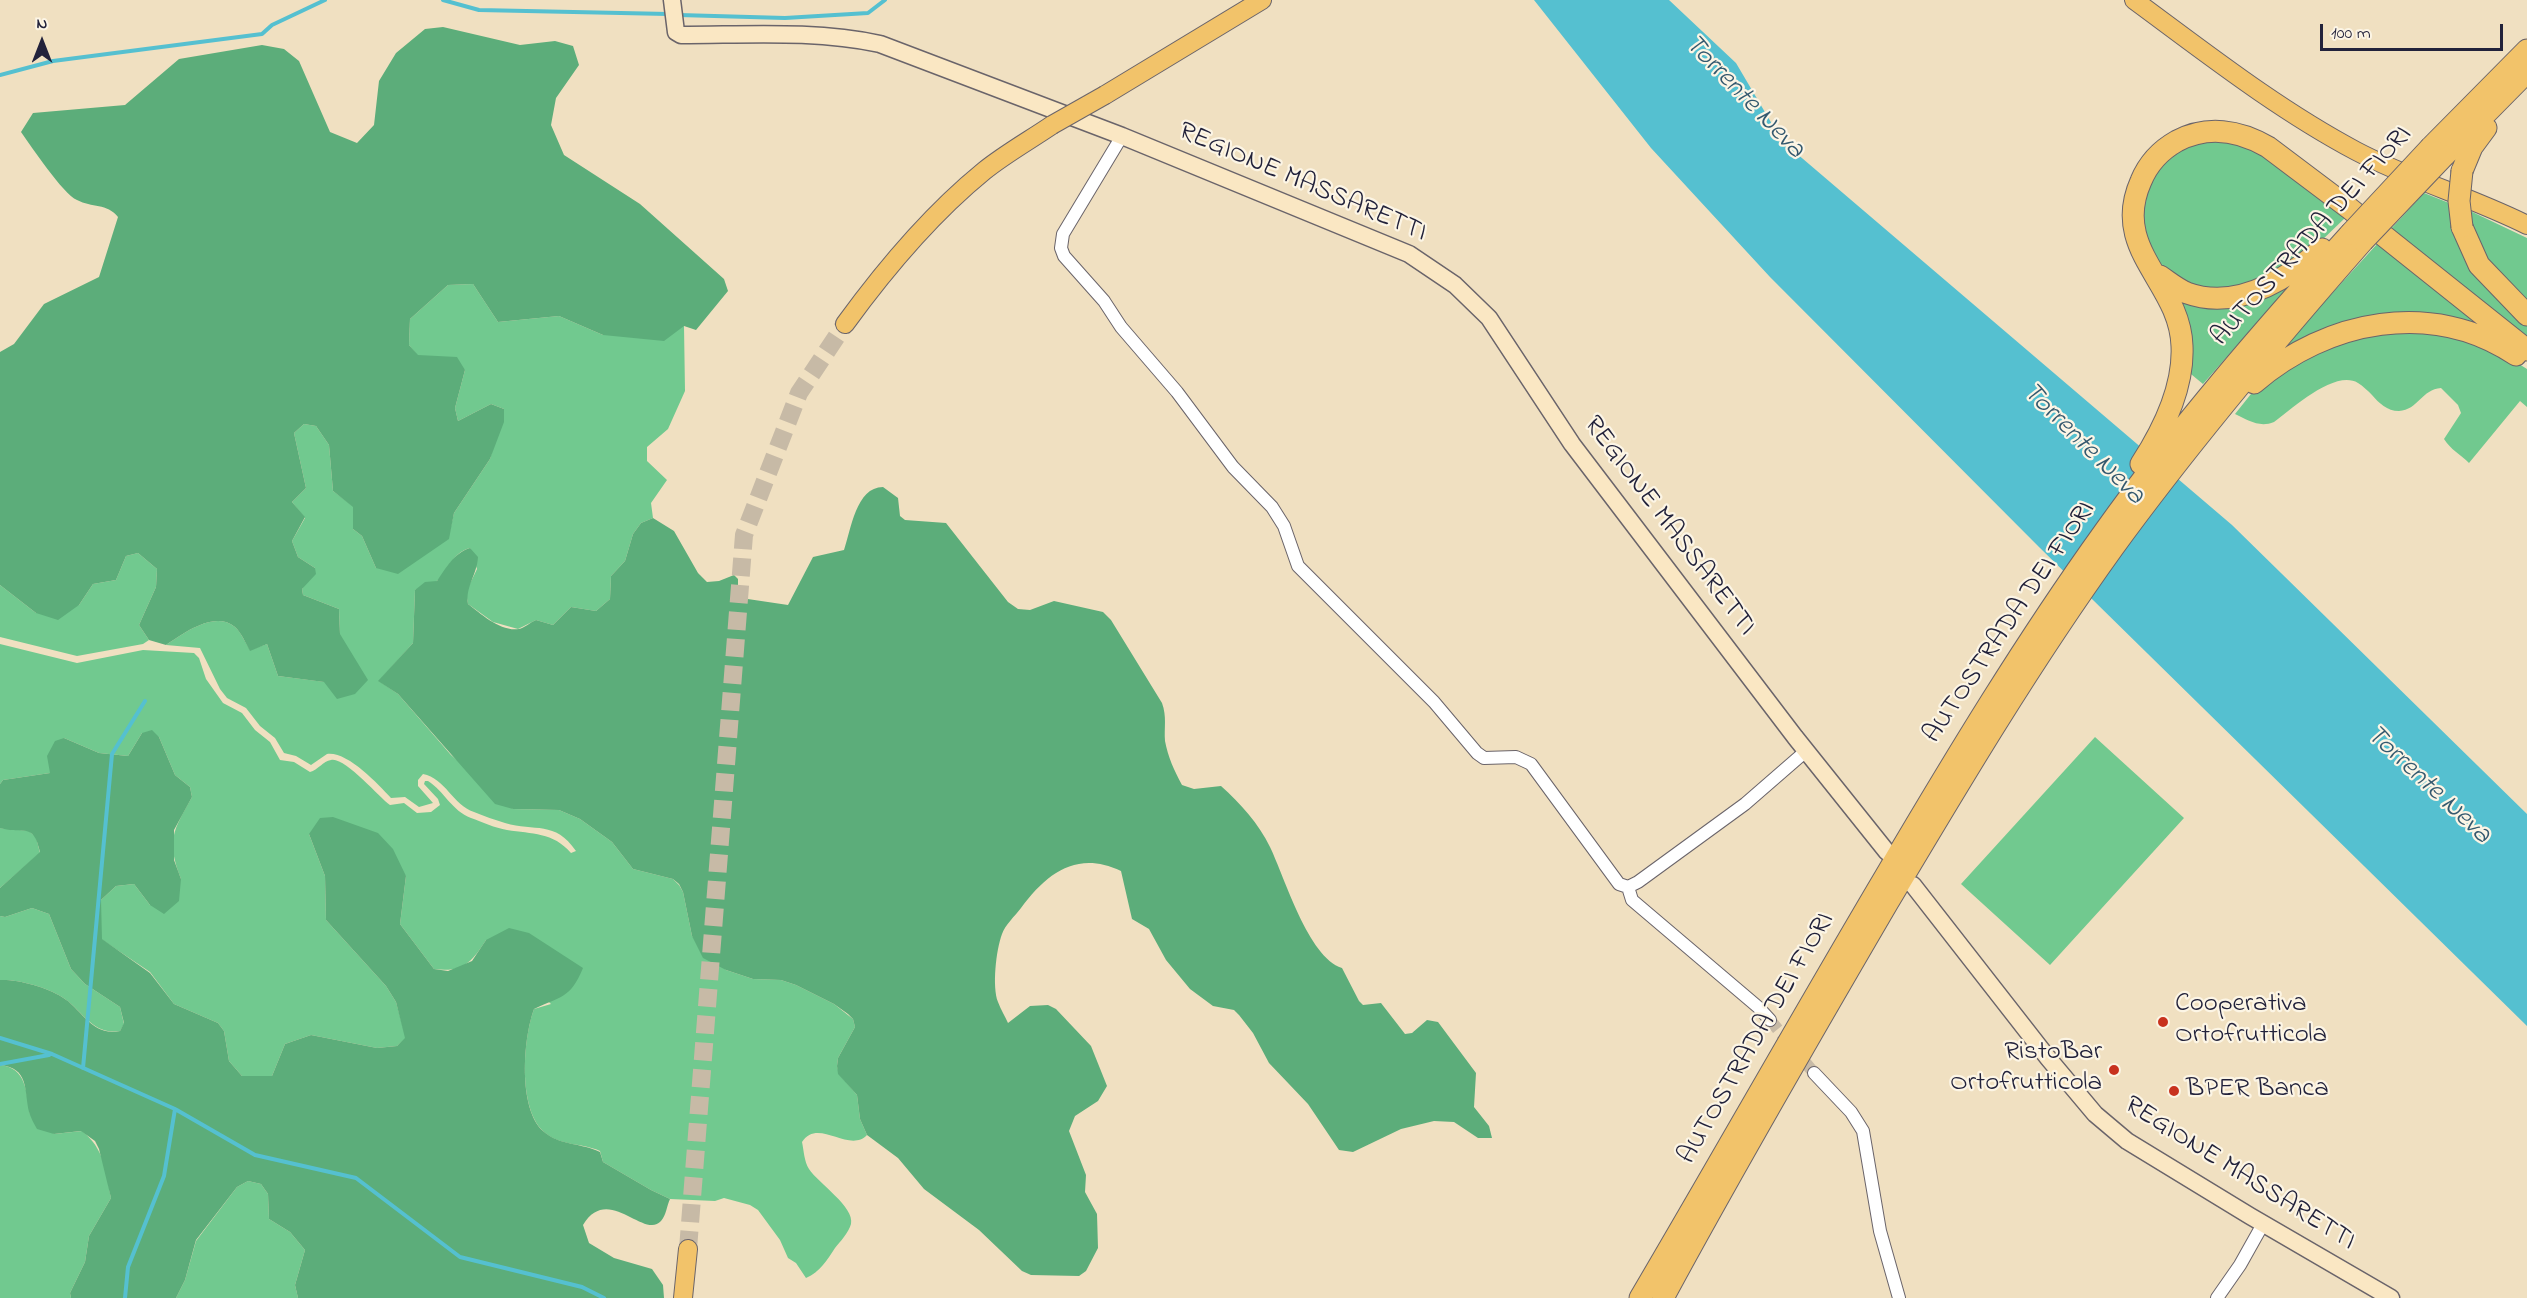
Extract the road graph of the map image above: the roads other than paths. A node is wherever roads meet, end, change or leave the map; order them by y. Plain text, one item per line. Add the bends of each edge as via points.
1 (1262, 0) edge
2 (2134, 0) edge
3 (675, 16) edge
4 (2527, 50) edge
5 (2527, 72) edge
6 (2527, 80) edge
7 (1122, 136) junction
8 (2438, 152) junction
9 (2527, 225) edge
10 (2353, 234) junction
11 (2151, 270) junction
12 (2527, 315) edge
13 (845, 324) tunnel mouth
14 (2527, 350) edge
15 (2527, 361) edge
16 (2207, 413) junction
17 (2104, 531) junction
18 (1806, 751) junction
19 (1963, 761) junction
20 (1887, 852) dead end
21 (1913, 885) dead end
22 (1628, 886) junction
23 (1770, 1020) tunnel mouth
24 (1814, 1073) tunnel mouth
25 (2263, 1224) junction
26 (688, 1249) tunnel mouth
27 (683, 1298) edge
28 (1640, 1298) edge
29 (1663, 1298) edge
30 (1899, 1298) edge
31 (2217, 1298) edge
32 (2391, 1298) edge

1 - 13 main road, bridge via 1052,125 984,171 894,261
2 - 9 main road via 2290,114 2357,152
3 - 7 street, REGIONE MASSARETTI via 880,44
4 - 8 highway, AUTOSTRADA DEI FIORI
5 - 8 highway, AUTOSTRADA DEI FIORI
6 - 12 highway, bridge via 2472,147 2462,171 2459,201 2462,227 2479,264
7 - 18 street, REGIONE MASSARETTI via 1409,254 1455,285 1489,318 1572,444
7 - 22 street via 1063,234 1064,256 1177,392 1233,467 1272,507 1284,526 1298,566 1434,702 1477,753 1484,758 1516,757 1531,764 1608,871 1619,884
8 - 10 highway, AUTOSTRADA DEI FIORI, bridge
8 - 10 highway, AUTOSTRADA DEI FIORI, bridge via 2394,185
10 - 11 highway via 2313,256 2288,276 2232,296 2199,296 2178,289
10 - 16 highway, AUTOSTRADA DEI FIORI via 2291,323
11 - 14 highway via 2133,227 2134,201 2144,174 2160,154 2182,139 2208,131 2232,132 2268,147
11 - 17 highway via 2176,314 2183,348 2177,384 2162,428
15 - 16 highway via 2489,339 2451,326 2399,322 2363,327 2287,357
16 - 17 highway, AUTOSTRADA DEI FIORI
16 - 19 highway, AUTOSTRADA DEI FIORI
17 - 19 highway, AUTOSTRADA DEI FIORI via 2044,618
18 - 20 street, REGIONE MASSARETTI
18 - 22 street via 1745,804
19 - 28 highway, AUTOSTRADA DEI FIORI
19 - 29 highway, AUTOSTRADA DEI FIORI
21 - 25 street, REGIONE MASSARETTI via 2095,1114 2127,1141
22 - 23 street via 1632,900
24 - 30 street via 1851,1112 1863,1131 1880,1231
25 - 31 street
25 - 32 street, REGIONE MASSARETTI
26 - 27 main road

